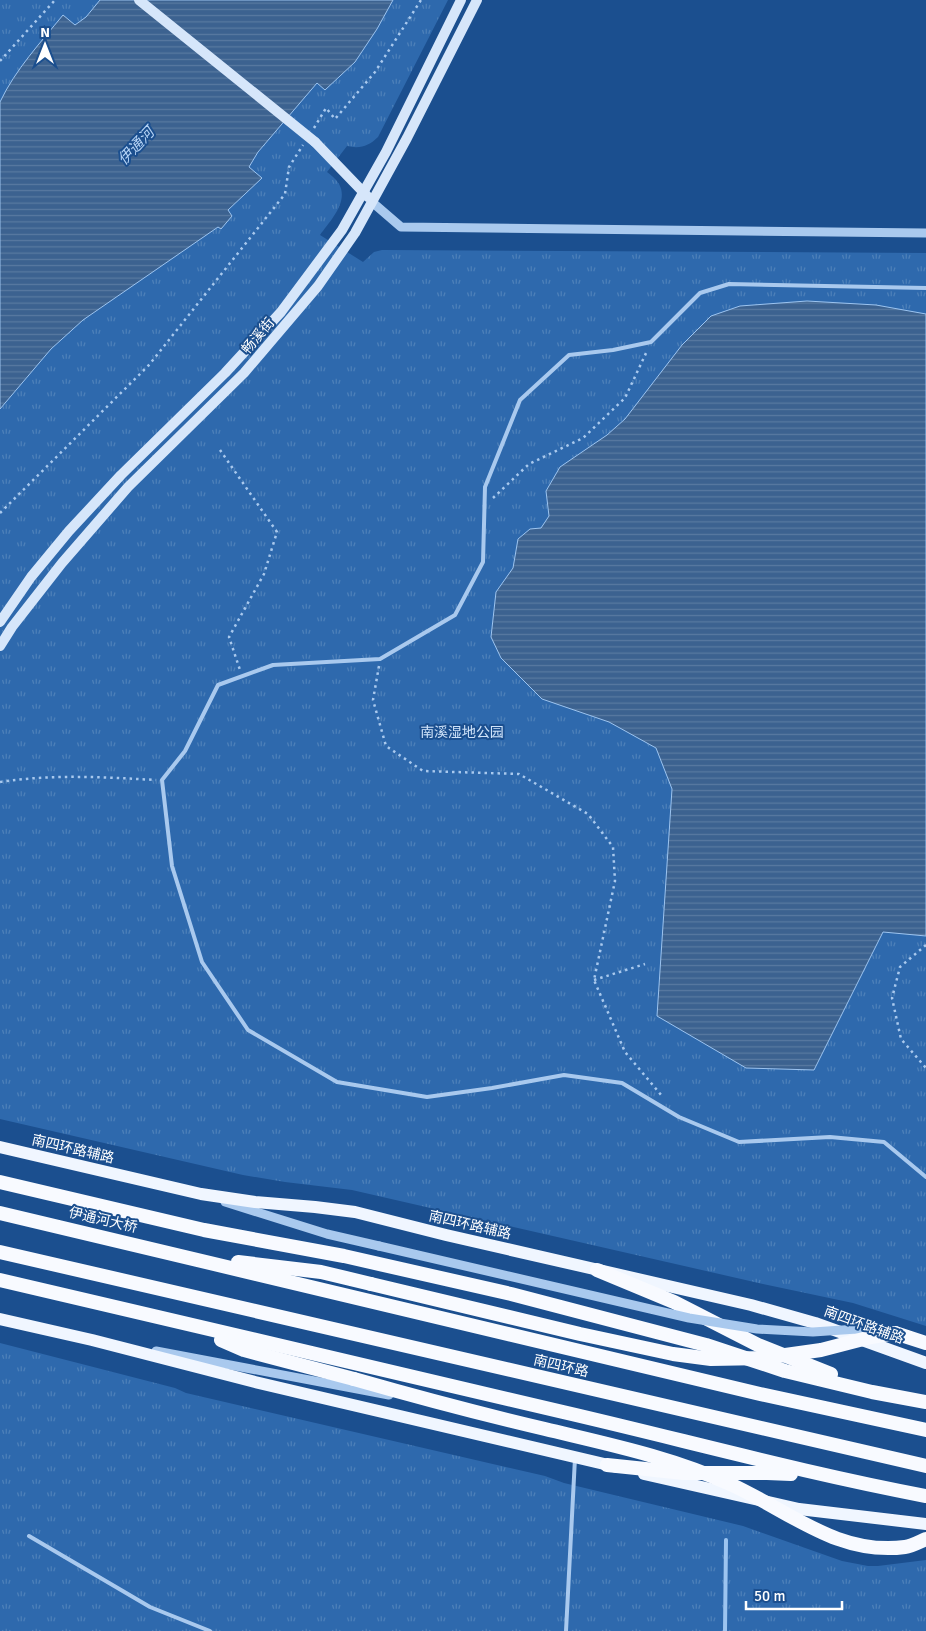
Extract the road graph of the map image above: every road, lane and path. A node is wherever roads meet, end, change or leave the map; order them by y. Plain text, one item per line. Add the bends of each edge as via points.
1 (56, 0) edge
2 (139, 0) edge
3 (421, 0) edge
4 (462, 0) edge
5 (477, 0) edge
6 (0, 62) edge
7 (312, 130) dead end
8 (311, 140) junction
9 (364, 192) junction
10 (372, 202) junction
11 (926, 233) edge
12 (926, 288) edge
13 (651, 342) junction
14 (220, 450) dead end
15 (485, 506) junction
16 (0, 513) edge
17 (0, 622) edge
18 (0, 646) edge
19 (380, 659) junction
20 (242, 676) junction
21 (162, 780) junction
22 (0, 782) edge
23 (926, 945) edge
24 (645, 964) dead end
25 (594, 980) junction
26 (926, 1068) edge
27 (679, 1117) junction
28 (0, 1148) edge
29 (926, 1177) edge
30 (0, 1182) edge
31 (201, 1194) junction
32 (0, 1212) edge
33 (281, 1244) junction
34 (0, 1252) edge
35 (198, 1259) junction
36 (597, 1270) junction
37 (0, 1280) edge
38 (356, 1280) junction
39 (0, 1319) edge
40 (187, 1325) junction
41 (895, 1333) junction
42 (92, 1340) junction
43 (926, 1342) edge
44 (926, 1363) edge
45 (353, 1383) junction
46 (910, 1399) junction
47 (926, 1402) edge
48 (926, 1430) edge
49 (575, 1457) junction
50 (607, 1465) junction
51 (926, 1466) edge
52 (843, 1478) junction
53 (926, 1496) edge
54 (926, 1524) edge
55 (29, 1536) dead end
56 (926, 1539) edge
57 (210, 1631) edge
58 (566, 1631) edge

1 - 6 path
2 - 8 main road, bridge
3 - 7 path via 375,72 335,119 326,108
4 - 9 main road, 畅溪街
5 - 10 main road, 畅溪街
8 - 9 main road
8 - 16 path via 289,167 284,194 149,365
9 - 10 main road
9 - 17 main road, 畅溪街 via 342,230 281,312 69,531
10 - 11 street via 401,227
10 - 18 main road, 畅溪街 via 318,286 244,373 128,487 62,563
12 - 13 lane via 729,284 700,293
13 - 15 path via 625,398 583,438 529,464
13 - 15 lane via 568,355 520,400 485,487
14 - 20 path via 277,532 264,574 229,637
15 - 19 lane via 484,562 455,615
19 - 20 lane via 273,665
19 - 25 path via 373,700 386,746 424,771 519,774 588,814 614,848 614,881
20 - 21 lane via 218,684 185,751
21 - 22 path via 43,776
21 - 27 lane via 172,866 202,962 248,1030 337,1082 427,1097 564,1075 622,1083
23 - 26 path via 900,967 892,998 901,1039
24 - 25 path
25 - 27 path via 625,1052
27 - 29 lane via 739,1142 830,1137 884,1142
28 - 31 main road, 南四环路辅路
30 - 33 highway via 204,1230
31 - 36 main road, 南四环路辅路 via 355,1212
31 - 41 street, bridge via 327,1234 690,1318 757,1329 813,1332 857,1329
32 - 35 highway, 伊通河大桥
33 - 38 highway
33 - 46 highway via 511,1294 706,1346 785,1371
34 - 51 highway, 南四环路
35 - 38 highway via 321,1272
35 - 48 highway, 南四环路 via 760,1394
36 - 44 main road, 南四环路辅路 via 797,1318
36 - 46 highway via 674,1302 758,1345 808,1366
37 - 40 highway
38 - 41 highway, bridge via 580,1334 711,1359 764,1358 821,1350
39 - 42 main road
40 - 45 highway via 244,1350
40 - 52 highway
41 - 43 highway
42 - 45 street
42 - 49 main road via 246,1380
45 - 56 highway, bridge via 694,1468 839,1541 872,1548 906,1547
46 - 47 highway
49 - 50 main road
49 - 58 lane
50 - 52 highway via 684,1473 767,1473
50 - 54 main road via 799,1510
52 - 53 highway
55 - 57 lane via 150,1607

